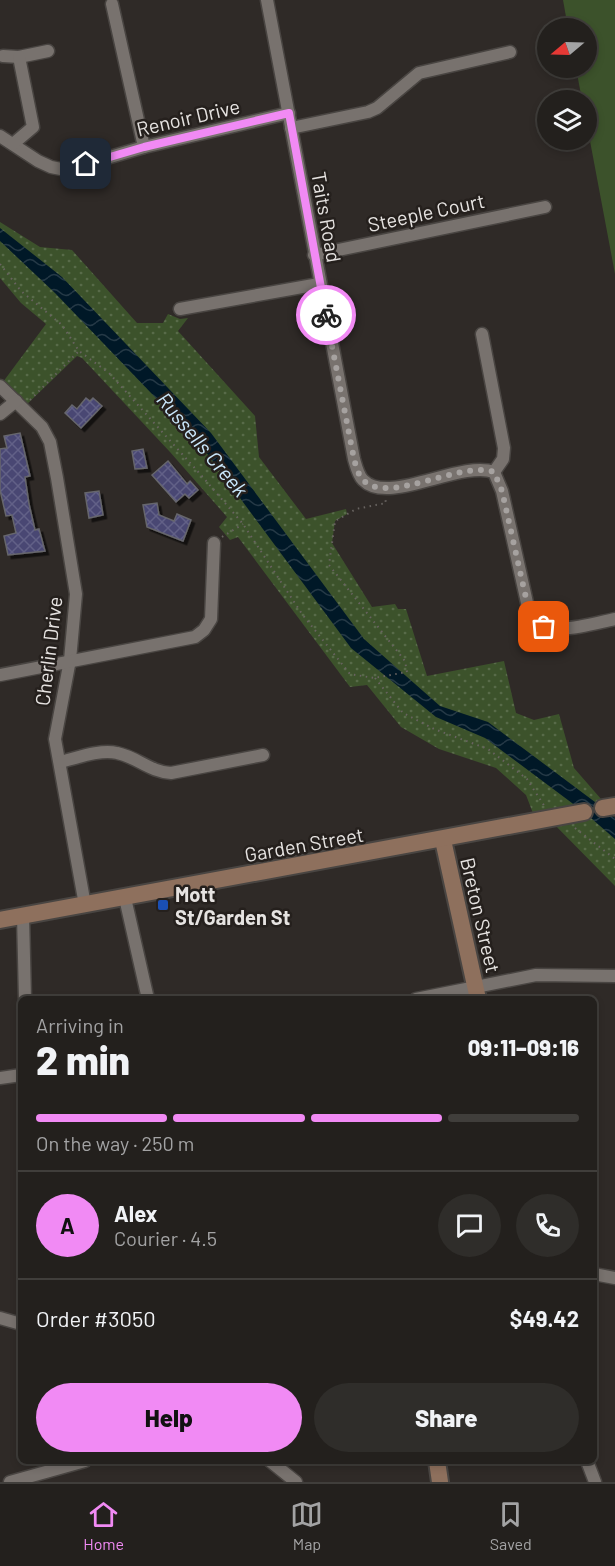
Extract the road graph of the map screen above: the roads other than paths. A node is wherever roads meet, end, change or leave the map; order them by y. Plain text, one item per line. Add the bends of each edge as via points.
1 (267, 0) edge
2 (112, 4) dead end
3 (48, 51) dead end
4 (510, 52) dead end
5 (3, 56) dead end
6 (19, 57) junction
7 (289, 113) junction
8 (291, 128) junction
9 (0, 136) edge
10 (13, 144) junction
11 (144, 147) junction
12 (545, 207) dead end
13 (314, 255) junction
14 (320, 284) junction
15 (180, 309) dead end
16 (482, 334) dead end
17 (0, 386) edge
18 (19, 404) junction
19 (0, 414) edge
20 (494, 472) junction
21 (214, 543) road end
22 (615, 619) edge
23 (70, 660) junction
24 (0, 675) edge
25 (263, 755) dead end
26 (60, 762) junction
27 (599, 809) edge
28 (443, 840) junction
29 (125, 898) junction
30 (85, 905) junction
31 (23, 916) junction
32 (0, 920) edge
33 (615, 976) edge
34 (477, 994) edge
35 (25, 996) edge
36 (147, 996) edge
37 (453, 996) edge
38 (18, 1075) edge
39 (0, 1078) edge
40 (597, 1275) edge
41 (615, 1278) edge
42 (0, 1318) edge
43 (18, 1323) edge
44 (74, 1464) edge
45 (274, 1464) edge
46 (437, 1464) edge
47 (588, 1464) edge
48 (10, 1482) edge
49 (296, 1482) edge
50 (440, 1482) edge
51 (595, 1482) edge

1 - 7 street, Taits Road
2 - 11 street
3 - 6 street
4 - 8 street via 419,73 368,112
5 - 6 street
6 - 10 street via 33,127
7 - 8 street, Taits Road
7 - 11 street, Renoir Drive
8 - 13 street, Taits Road
9 - 10 street, Renoir Drive
10 - 11 street, Renoir Drive via 38,161 66,170
12 - 13 street, Steeple Court
13 - 14 street, Taits Road
14 - 15 street
14 - 20 street, Taits Road via 361,479 384,488 474,470
16 - 20 street via 504,448 503,459
17 - 18 street, Cherlin Drive
18 - 19 street
18 - 23 street, Cherlin Drive via 51,442 76,594
20 - 22 street via 502,491 530,616 544,627
21 - 23 street via 211,619 204,630 195,637
23 - 24 street
23 - 26 street, Cherlin Drive via 55,739
25 - 26 street via 171,773 157,772 109,752
26 - 30 street, Cherlin Drive
27 - 28 street, Garden Street
28 - 29 street, Garden Street
28 - 34 street, Breton Street
29 - 30 street, Garden Street
29 - 36 street
30 - 31 street, Garden Street
31 - 32 street, Garden Street
31 - 35 street
33 - 34 street via 536,975
34 - 37 street
38 - 39 street
40 - 41 street
42 - 43 street
44 - 48 street
45 - 49 street
46 - 50 street
47 - 51 street

